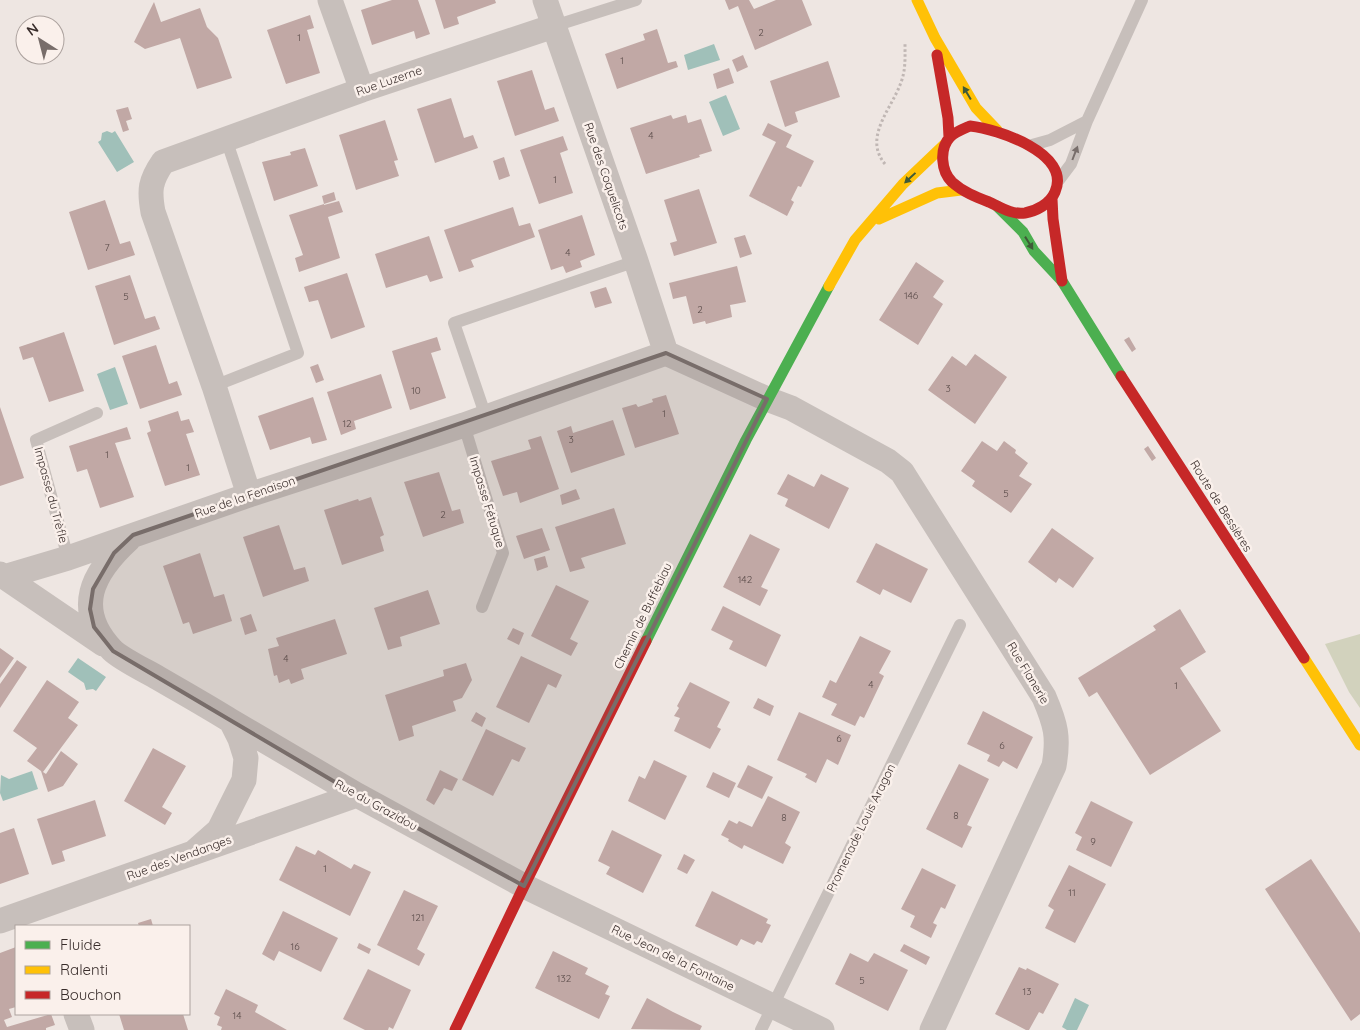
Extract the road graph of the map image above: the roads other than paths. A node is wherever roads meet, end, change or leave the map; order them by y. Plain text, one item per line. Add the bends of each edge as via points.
1 (330, 0) edge
2 (545, 0) edge
3 (636, 0) edge
4 (917, 0) edge
5 (1142, 0) edge
6 (554, 26) junction
7 (935, 38) junction
8 (362, 90) junction
9 (1087, 121) junction
10 (997, 130) junction
11 (226, 139) junction
12 (947, 140) junction
13 (1031, 146) junction
14 (1057, 182) junction
15 (961, 190) junction
16 (1052, 199) junction
17 (997, 206) junction
18 (871, 223) junction
19 (636, 261) junction
20 (1062, 280) junction
21 (666, 353) junction
22 (214, 386) junction
23 (767, 399) junction
24 (97, 413) dead end
25 (486, 417) junction
26 (464, 425) junction
27 (249, 496) junction
28 (132, 535) junction
29 (68, 558) junction
30 (2, 575) edge
31 (482, 607) dead end
32 (960, 625) dead end
33 (113, 651) junction
34 (231, 721) junction
35 (1360, 745) edge
36 (357, 795) junction
37 (193, 853) junction
38 (524, 886) junction
39 (43, 917) edge
40 (0, 921) edge
41 (773, 1007) junction
42 (76, 1015) edge
43 (82, 1030) edge
44 (455, 1030) edge
45 (761, 1030) edge
46 (822, 1030) edge
47 (932, 1030) edge

1 - 8 street
2 - 6 street, Rue des Coquelicots
3 - 6 lane
4 - 7 main road, Route de Bessières
5 - 9 lane
6 - 8 street, Rue Luzerne
6 - 19 street, Rue des Coquelicots
10 -> 7 main road, Route de Bessières via 976,108
7 - 12 main road, Route de Bessières via 948,118
8 - 11 street, Rue Luzerne
9 - 13 lane
14 -> 9 lane via 1071,164
10 - 12 main road, Route de Bessières via 970,126
10 - 13 main road, Route de Bessières
11 - 22 street, Rue Luzerne via 163,162 154,176 149,194
11 - 22 lane via 298,353
12 - 15 main road, Route de Bessières via 943,168
12 -> 18 main road, Chemin de Buffebiau via 902,184
13 - 14 main road, Route de Bessières via 1049,161
14 - 16 main road, Route de Bessières
15 - 17 main road, Route de Bessières
15 - 18 main road, Chemin de Buffebiau via 937,193
16 - 17 main road, Route de Bessières via 1042,207 1019,214
16 - 20 main road, Route de Bessières
17 -> 20 main road, Route de Bessières
18 - 23 main road, Chemin de Buffebiau via 855,240
19 - 21 street, Rue des Coquelicots
19 - 25 lane via 454,323
20 - 35 main road, Route de Bessières
21 - 23 street
21 - 25 street, Rue de la Fenaison
22 - 27 street, Rue Luzerne
23 - 38 main road, Chemin de Buffebiau
23 - 47 street, Rue Flanerie via 791,408 888,461 902,472 1044,697 1054,721 1058,744 1054,766
24 - 29 lane, Impasse du Trèfle via 36,440
25 - 26 street, Rue de la Fenaison
26 - 27 street, Rue de la Fenaison
26 - 31 lane, Impasse Fétuque via 503,553
27 - 28 street, Rue de la Fenaison
28 - 29 street, Rue de la Fenaison
28 - 33 street, Rue du Grazidou via 114,553 92,589 90,609 94,627
29 - 30 street, Rue de la Fenaison
30 - 33 street, Rue du Grazidou
32 - 41 lane, Promenade Louis Aragon
33 - 34 street, Rue du Grazidou
34 - 36 street, Rue du Grazidou
34 - 37 street via 246,758 244,780 219,830
36 - 37 street, Rue des Vendanges
36 - 38 street, Rue du Grazidou
37 - 39 street, Rue des Vendanges
38 - 41 street, Rue Jean de la Fontaine
38 - 44 main road, Chemin de Buffebiau
39 - 40 street, Rue des Vendanges
41 - 45 lane, Promenade Louis Aragon
41 - 46 street, Rue Jean de la Fontaine
42 - 43 street

